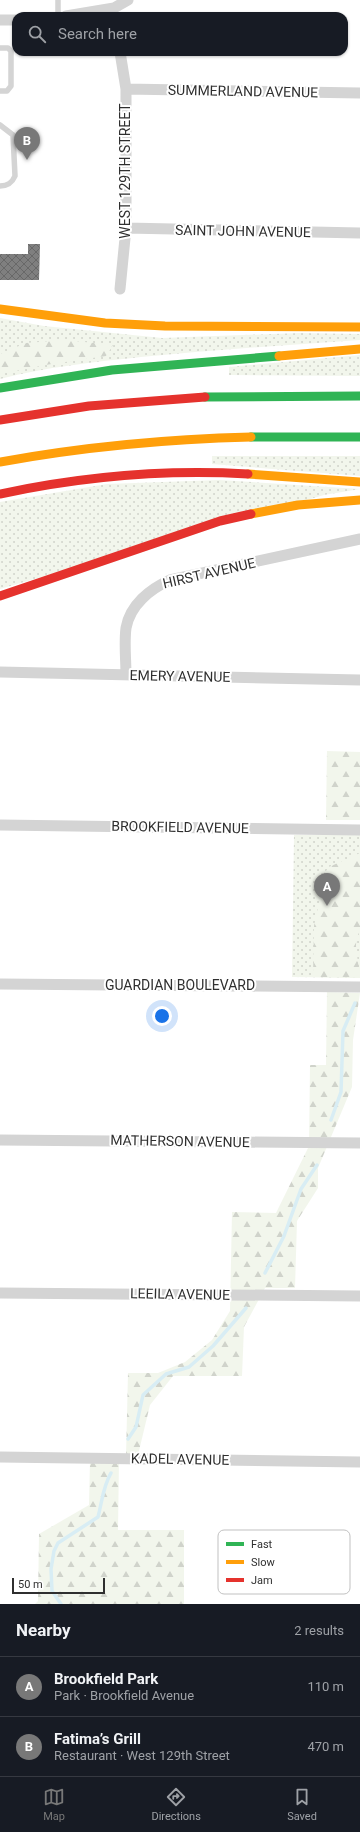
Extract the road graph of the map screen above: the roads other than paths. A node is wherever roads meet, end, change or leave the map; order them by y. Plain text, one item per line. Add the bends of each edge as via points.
1 (58, 0) edge
2 (128, 0) edge
3 (58, 12) edge
4 (115, 12) edge
5 (0, 20) edge
6 (12, 20) edge
7 (0, 48) edge
8 (121, 56) edge
9 (126, 89) junction
10 (0, 91) edge
11 (360, 93) edge
12 (0, 125) edge
13 (0, 186) edge
14 (126, 228) junction
15 (360, 233) edge
16 (120, 289) dead end
17 (0, 309) edge
18 (360, 328) edge
19 (360, 349) edge
20 (0, 388) edge
21 (360, 396) edge
22 (0, 420) edge
23 (360, 437) edge
24 (0, 462) edge
25 (360, 482) edge
26 (0, 494) edge
27 (360, 500) edge
28 (360, 540) edge
29 (0, 596) edge
30 (0, 672) edge
31 (126, 675) junction
32 (360, 680) edge
33 (0, 824) edge
34 (360, 830) edge
35 (0, 984) edge
36 (360, 987) edge
37 (0, 1140) edge
38 (360, 1144) edge
39 (0, 1293) edge
40 (360, 1296) edge
41 (0, 1457) edge
42 (360, 1462) edge

1 - 3 lane
2 - 4 street
5 - 6 street
7 - 10 lane via 10,49 11,58 10,89
8 - 9 street, WEST 129TH STREET
9 - 11 street, SUMMERLAND AVENUE
9 - 14 street, WEST 129TH STREET
12 - 13 lane via 13,135 15,176 9,184
14 - 15 street, SAINT JOHN AVENUE
14 - 16 street, WEST 129TH STREET
17 - 18 highway via 105,323
19 - 20 highway via 112,370
21 - 22 highway via 170,398 61,409
23 - 24 highway via 166,439 80,448
25 - 26 highway via 252,474 173,472 89,478
27 - 29 highway via 298,505 220,521
28 - 31 street, HIRST AVENUE via 170,580 156,586 142,598 132,612 126,628
30 - 31 street, EMERY AVENUE
31 - 32 street, EMERY AVENUE
33 - 34 street, BROOKFIELD AVENUE
35 - 36 street, GUARDIAN BOULEVARD
37 - 38 street, MATHERSON AVENUE
39 - 40 street, LEEILA AVENUE
41 - 42 street, KADEL AVENUE

